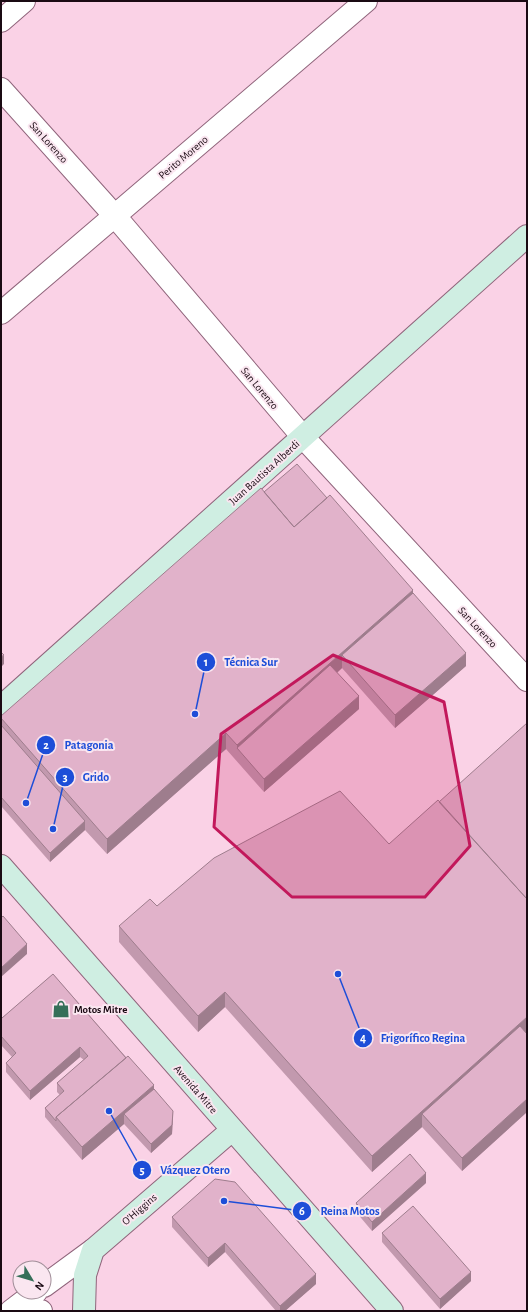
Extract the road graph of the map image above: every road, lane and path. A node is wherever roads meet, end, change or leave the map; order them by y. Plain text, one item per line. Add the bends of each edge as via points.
1 (24, 1) edge
2 (366, 1) edge
3 (1, 21) edge
4 (1, 89) edge
5 (114, 215) junction
6 (527, 236) edge
7 (1, 313) edge
8 (302, 437) junction
9 (527, 680) edge
10 (1, 707) edge
11 (1, 866) edge
12 (232, 1130) junction
13 (92, 1250) junction
14 (52, 1280) edge
15 (22, 1302) edge
16 (41, 1311) edge
17 (84, 1311) edge
18 (392, 1311) edge

1 - 3 street
2 - 5 street, Perito Moreno
4 - 5 street, San Lorenzo
5 - 7 street, Perito Moreno
5 - 8 street, San Lorenzo
6 - 8 street, Juan Bautista Alberdi
8 - 9 street, San Lorenzo
8 - 10 street, Juan Bautista Alberdi
11 - 12 street, Avenida Mitre
12 - 13 street, O'Higgins
12 - 18 street, Avenida Mitre
13 - 14 street, O'Higgins
13 - 17 street via 85,1275
15 - 16 street

